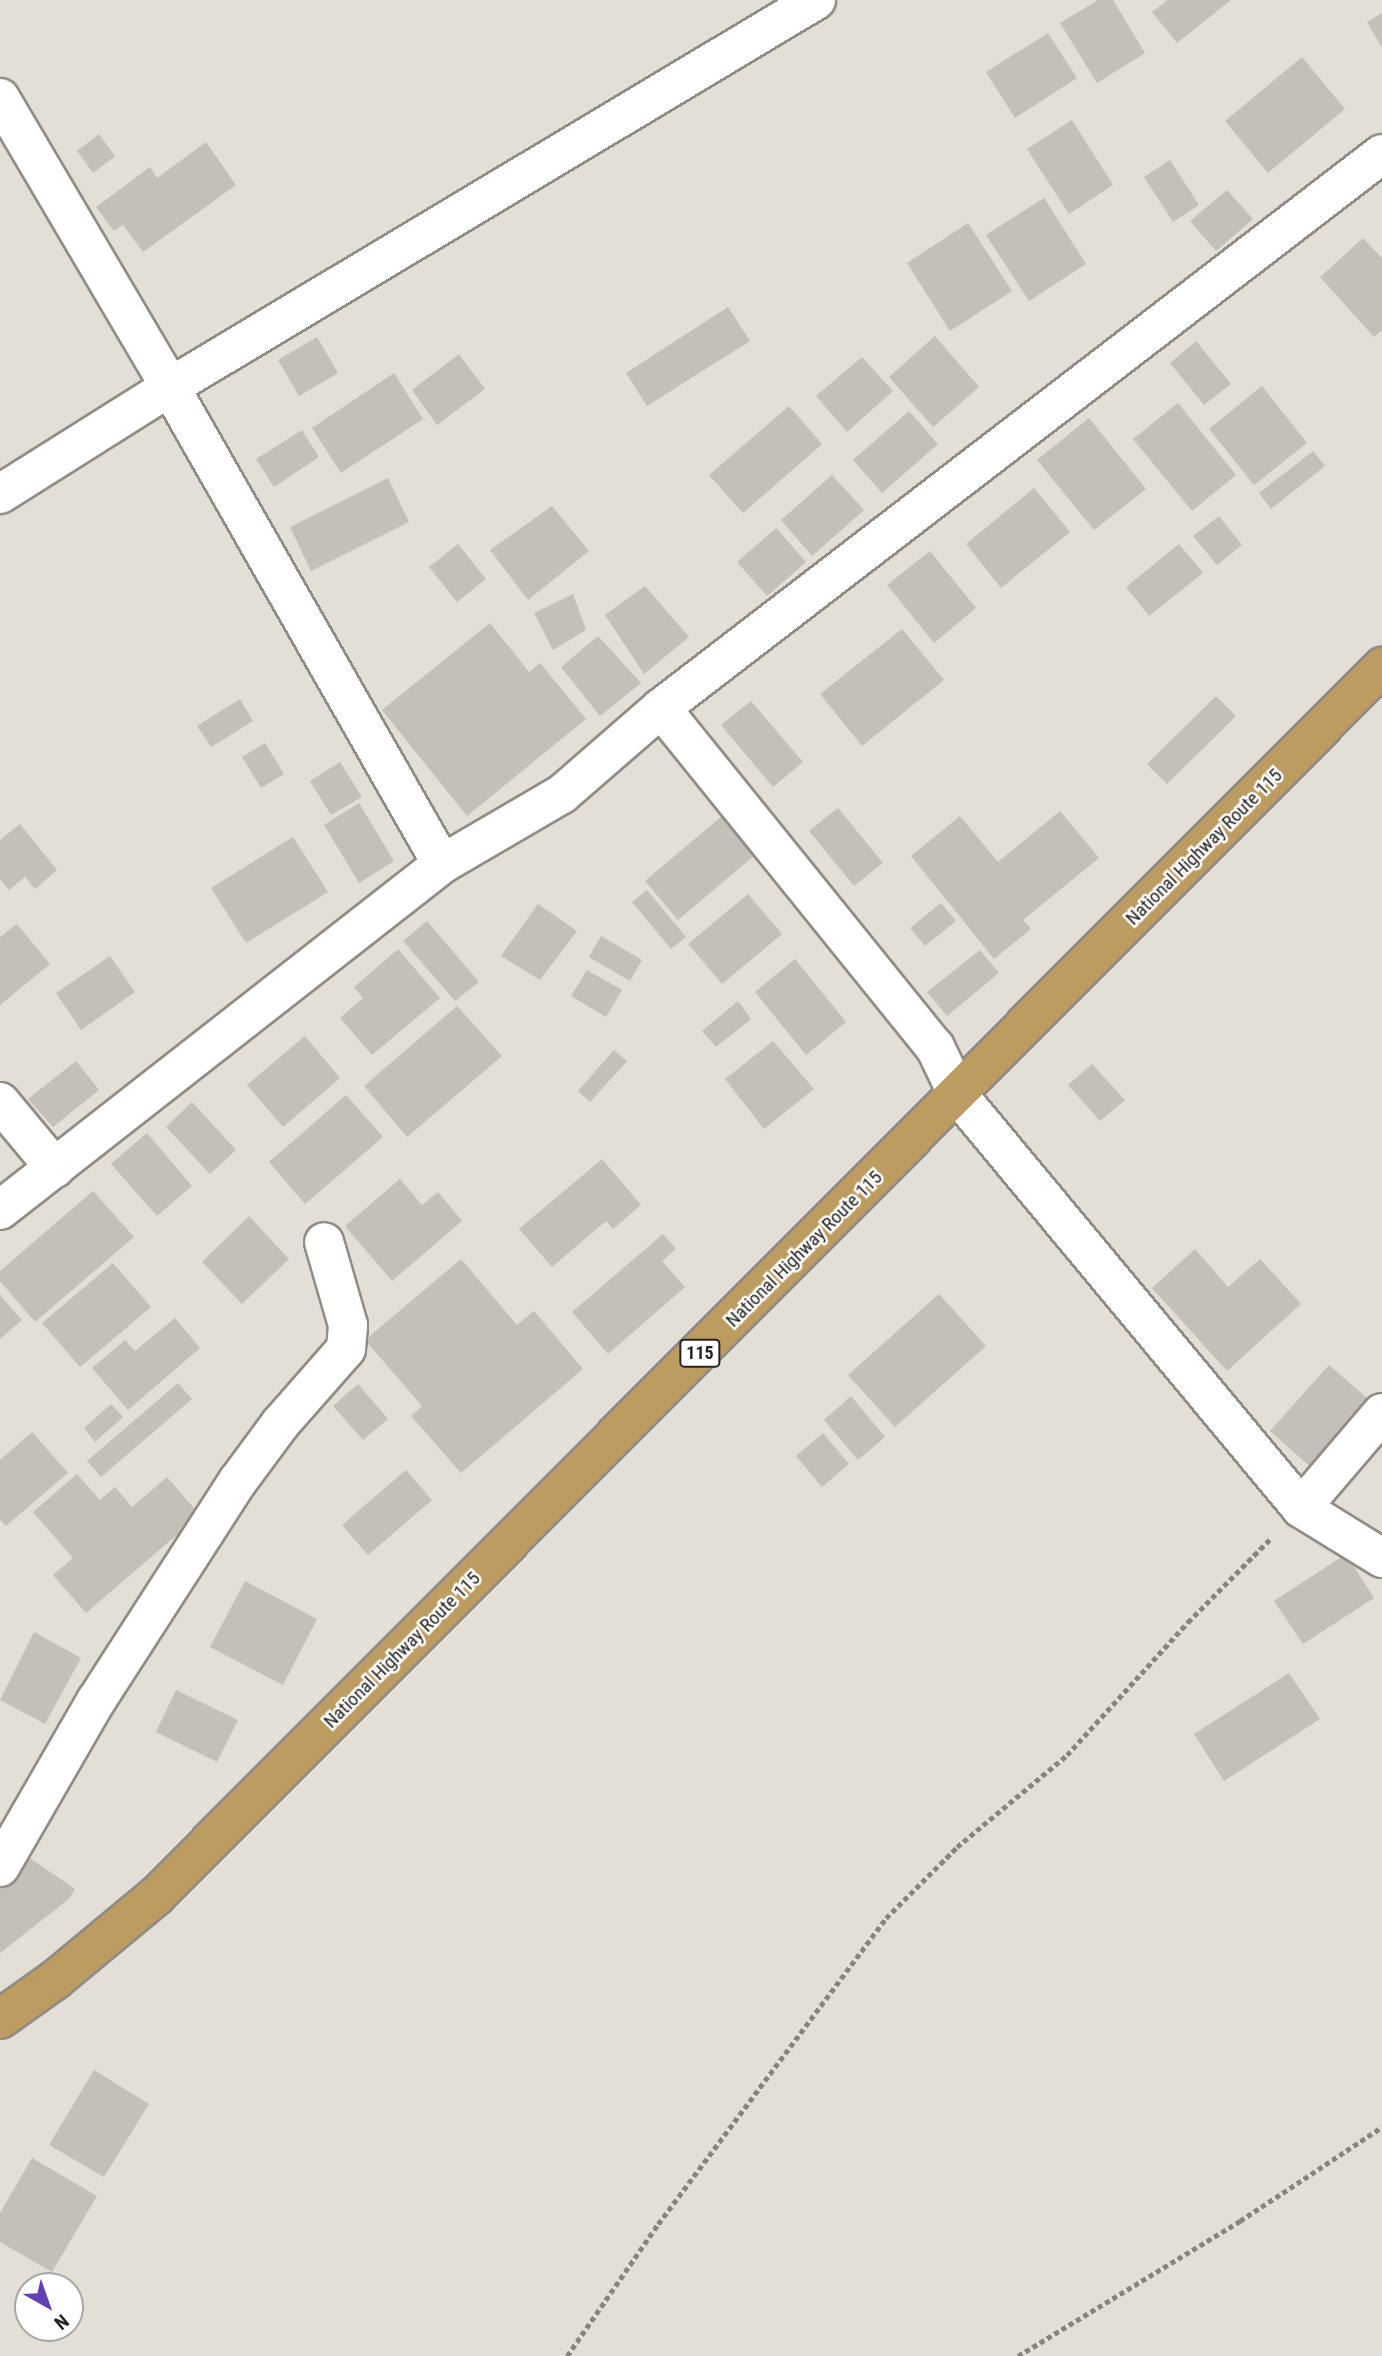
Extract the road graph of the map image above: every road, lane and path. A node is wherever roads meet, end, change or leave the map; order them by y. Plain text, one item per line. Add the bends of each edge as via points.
1 (817, 0) edge
2 (0, 98) edge
3 (1382, 154) edge
4 (170, 387) junction
5 (0, 494) edge
6 (1382, 667) edge
7 (661, 708) junction
8 (442, 864) junction
9 (958, 1095) junction
10 (0, 1102) edge
11 (55, 1168) junction
12 (0, 1210) edge
13 (324, 1242) dead end
14 (1382, 1413) edge
15 (1301, 1508) junction
16 (1382, 1558) edge
17 (0, 1867) edge
18 (0, 2019) edge
19 (1382, 2127) edge
20 (566, 2356) edge
21 (1018, 2356) edge

1 - 4 street
2 - 4 street
3 - 7 street
4 - 5 street
4 - 8 street
6 - 9 highway, National Highway Route 115 / 115
7 - 8 street via 562,794
7 - 9 street via 934,1047
8 - 11 street
9 - 15 street
9 - 18 highway, National Highway Route 115 / 115 via 157,1895
10 - 11 street
11 - 12 street
13 - 17 street via 348,1325 346,1349 280,1424 231,1491 96,1701
14 - 15 street
15 - 16 street
15 - 20 path via 1188,1622 1067,1755 957,1847 886,1918 658,2224
19 - 21 path via 1240,2221

